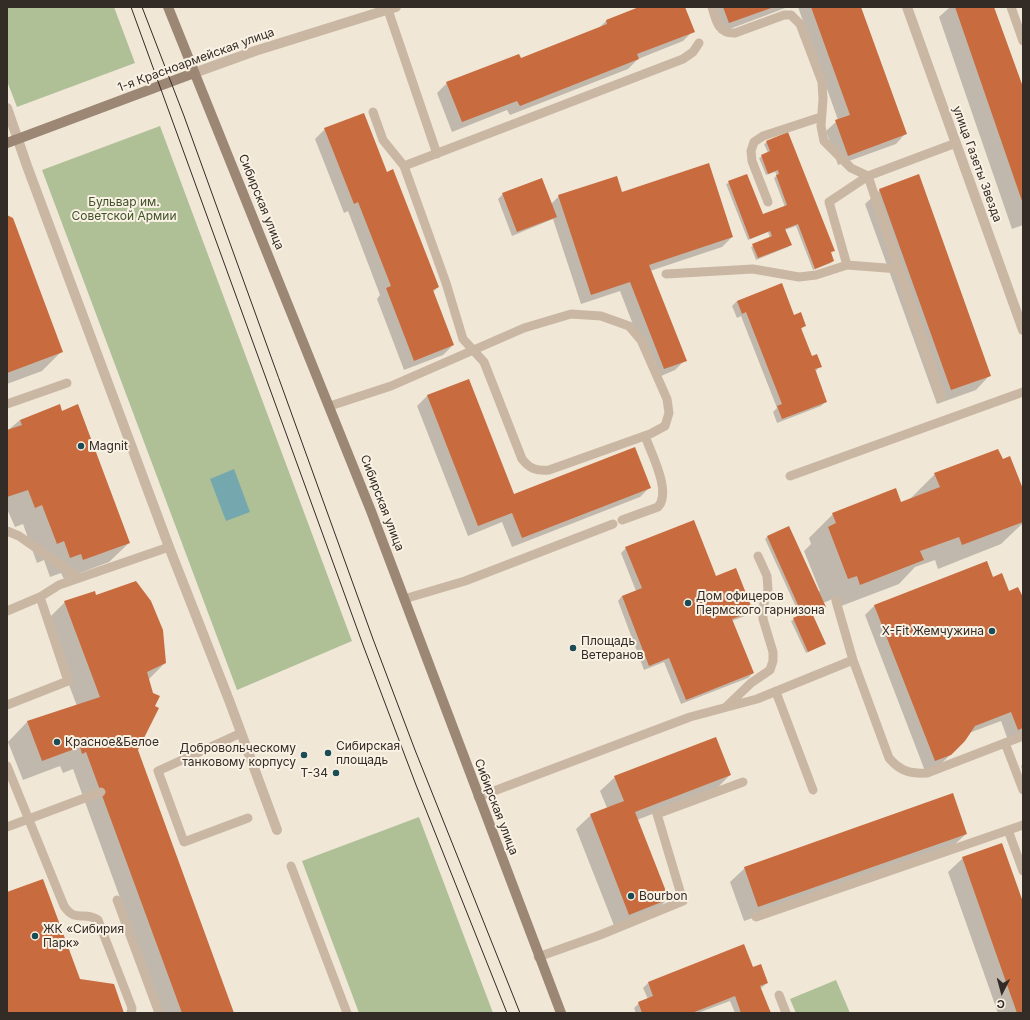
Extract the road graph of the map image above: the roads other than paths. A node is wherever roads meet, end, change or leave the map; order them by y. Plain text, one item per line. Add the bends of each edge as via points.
1 (168, 7) edge
2 (712, 7) edge
3 (907, 7) edge
4 (1011, 7) edge
5 (392, 8) edge
6 (1023, 41) edge
7 (699, 43) dead end
8 (194, 73) junction
9 (7, 108) edge
10 (373, 112) dead end
11 (822, 117) junction
12 (18, 140) junction
13 (7, 143) edge
14 (956, 143) junction
15 (436, 154) junction
16 (404, 166) junction
17 (868, 176) junction
18 (768, 202) dead end
19 (846, 265) junction
20 (899, 269) junction
21 (666, 274) dead end
22 (1023, 330) edge
23 (473, 350) junction
24 (67, 383) dead end
25 (1023, 392) edge
26 (941, 398) dead end
27 (7, 404) edge
28 (330, 406) junction
29 (645, 436) junction
30 (790, 476) dead end
31 (622, 520) dead end
32 (613, 524) dead end
33 (7, 531) edge
34 (169, 547) junction
35 (758, 556) dead end
36 (79, 578) junction
37 (40, 597) junction
38 (404, 599) junction
39 (836, 601) dead end
40 (7, 611) edge
41 (853, 660) junction
42 (776, 692) junction
43 (7, 705) edge
44 (725, 708) junction
45 (241, 733) junction
46 (1023, 736) edge
47 (1006, 743) junction
48 (7, 766) edge
49 (743, 782) dead end
50 (813, 790) dead end
51 (1023, 790) edge
52 (100, 792) dead end
53 (478, 797) junction
54 (248, 818) dead end
55 (29, 819) junction
56 (1023, 825) edge
57 (7, 828) edge
58 (277, 830) dead end
59 (1008, 830) junction
60 (291, 866) dead end
61 (1023, 871) edge
62 (117, 900) dead end
63 (756, 917) dead end
64 (538, 956) junction
65 (779, 995) dead end
66 (132, 1013) edge
67 (159, 1013) edge
68 (347, 1013) edge
69 (561, 1013) edge
70 (786, 1013) edge

1 - 8 main road, Сибирская улица
2 - 11 lane via 718,25 722,31 728,33 735,33 784,15 796,18 822,82
3 - 14 street, улица Газеты Звезда
4 - 6 lane
5 - 8 street, 1-я Красноармейская улица
5 - 15 lane
7 - 15 lane via 694,52 683,60
8 - 12 main road, 1-я Красноармейская улица
8 - 28 main road, Сибирская улица
9 - 12 street
10 - 16 lane via 383,140
11 - 17 lane via 824,141 851,168
11 - 18 lane via 763,136 754,142 751,151 752,161
12 - 13 main road, 1-я Красноармейская улица
12 - 34 street
14 - 17 lane
14 - 22 street, улица Газеты Звезда
15 - 16 lane
16 - 23 lane via 463,339
17 - 19 lane via 829,202
17 - 20 lane
19 - 20 lane
19 - 21 lane via 816,275 799,277 753,269
20 - 26 lane
23 - 28 lane via 391,386
23 - 29 lane via 484,362 522,459 529,468 537,471 549,470
23 - 29 lane via 524,328 571,314 601,316 629,326 641,340 667,399 669,413 665,426
24 - 27 lane
25 - 30 lane
28 - 38 main road, Сибирская улица
29 - 31 lane via 664,488 662,503 658,507
32 - 38 lane via 465,581
33 - 36 lane via 19,536
34 - 36 lane
34 - 45 street
35 - 44 lane via 767,576 768,590 763,619 773,652 773,661 770,670 750,683
36 - 37 lane via 59,585
37 - 40 lane
37 - 43 lane via 68,681
38 - 53 main road, Сибирская улица
39 - 41 lane
41 - 42 lane
41 - 47 lane via 889,758 897,767 912,774 927,773
42 - 44 lane
42 - 50 lane
44 - 53 lane via 690,717
45 - 54 lane via 158,771 184,842
45 - 58 street
46 - 47 lane
47 - 51 lane
48 - 55 lane
49 - 64 lane via 657,814 683,901 600,935
52 - 55 lane
53 - 64 main road, Сибирская улица
55 - 57 lane
55 - 66 lane via 64,906 71,915 93,916 98,920
56 - 59 lane
59 - 61 lane
59 - 63 lane
60 - 68 lane
62 - 67 lane
64 - 69 main road, Сибирская улица
65 - 70 lane

